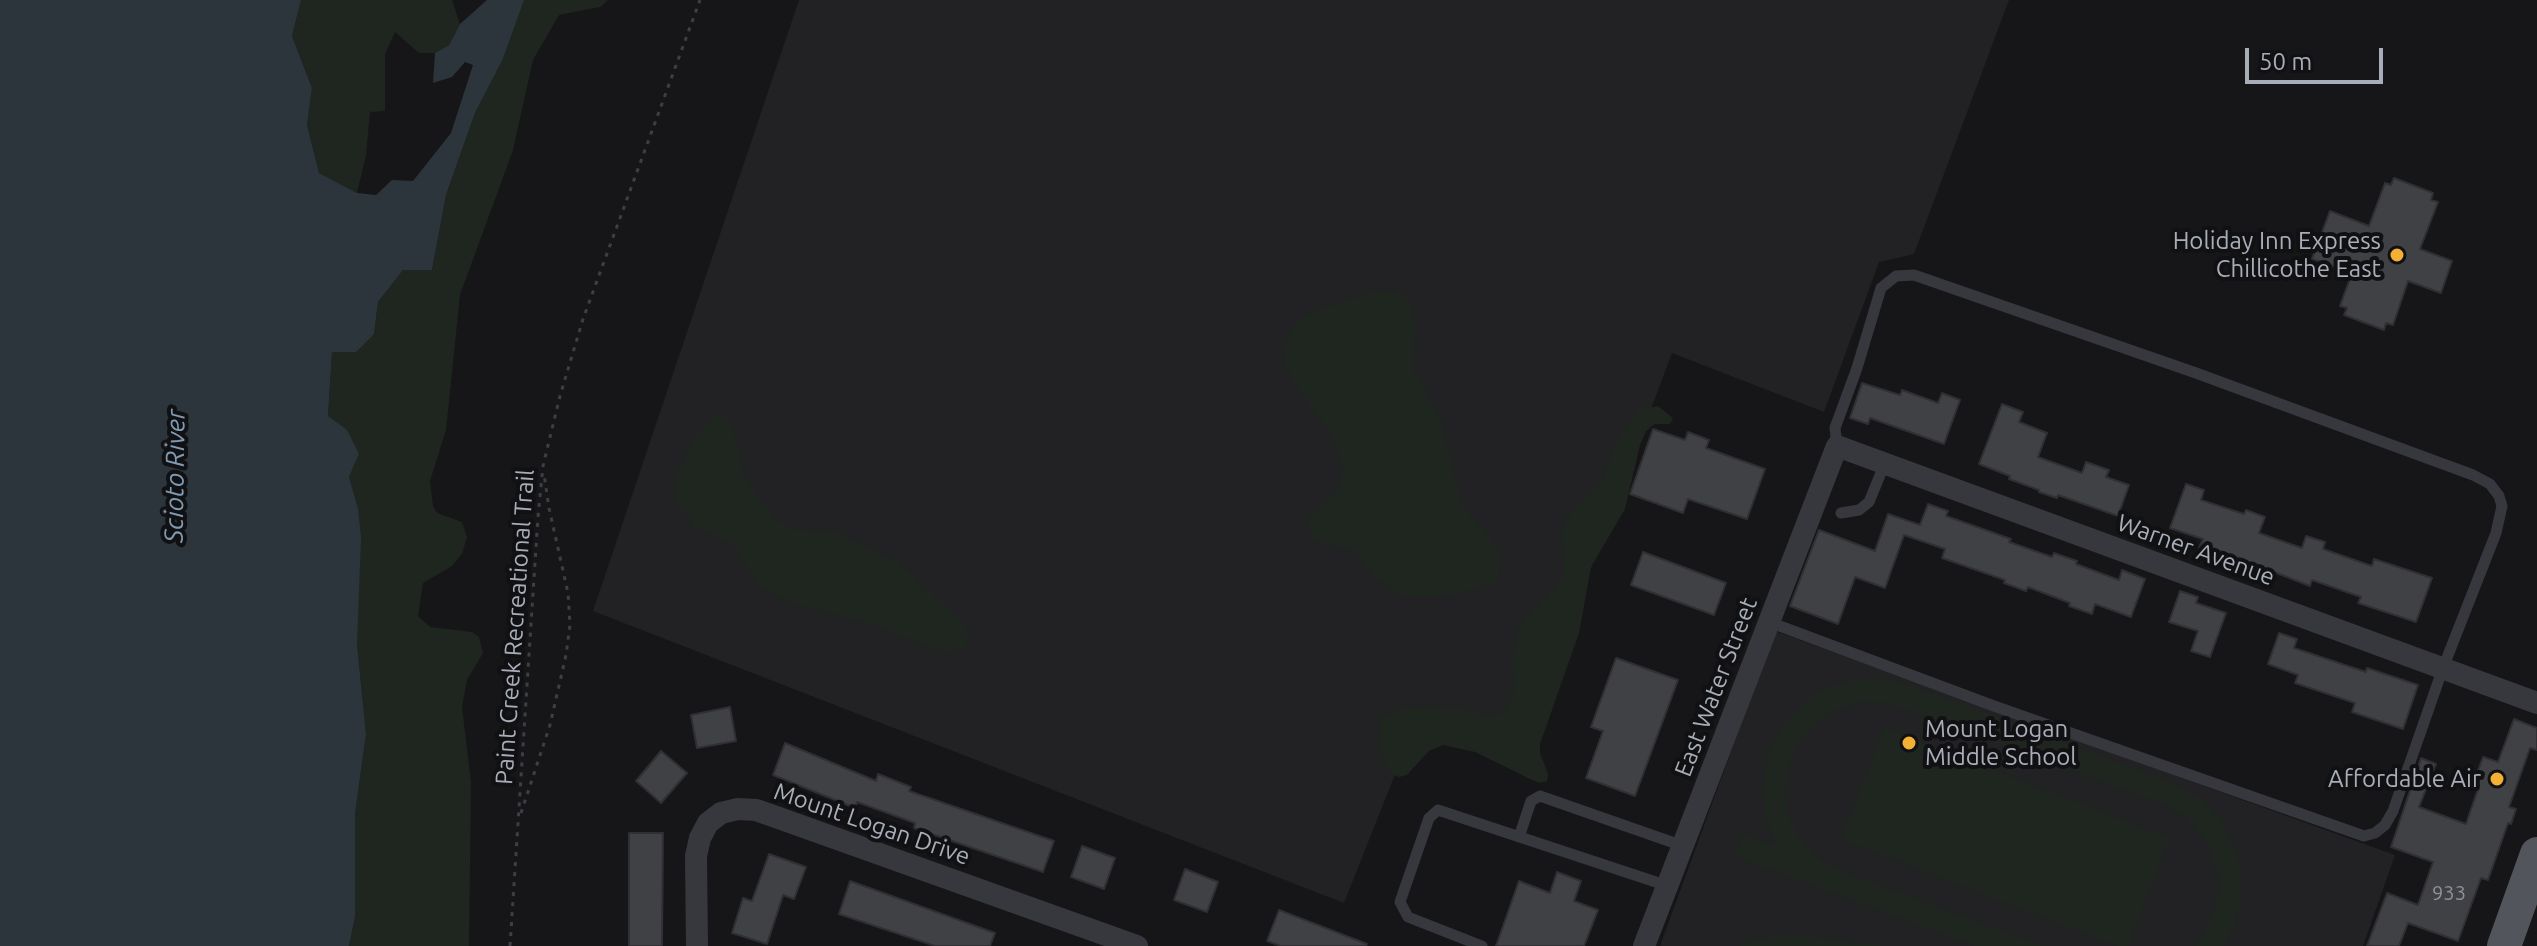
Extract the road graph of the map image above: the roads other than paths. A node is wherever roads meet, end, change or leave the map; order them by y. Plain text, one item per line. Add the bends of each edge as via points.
1 (1837, 446) junction
2 (1885, 463) junction
3 (1841, 513) dead end
4 (1769, 622) junction
5 (2443, 668) junction
6 (2537, 703) edge
7 (1519, 837) junction
8 (1683, 846) junction
9 (2533, 875) edge
10 (1668, 886) junction
11 (1125, 944) edge
12 (697, 946) edge
13 (1482, 946) edge
14 (1644, 946) edge
15 (2504, 946) edge

1 - 2 street, Warner Avenue
1 - 4 street, East Water Street
1 - 5 lane via 1835,428 1881,288 1896,276 1914,275 2408,450 2490,484 2502,506
2 - 3 lane via 1869,502
2 - 5 street, Warner Avenue
4 - 5 lane via 2364,836 2385,825 2393,811
4 - 8 street, East Water Street
5 - 6 street, Warner Avenue
7 - 8 lane via 1531,801 1540,796
7 - 10 lane
7 - 13 lane via 1438,810 1429,818 1400,902 1408,917
8 - 10 street, East Water Street
9 - 15 main road
10 - 14 street, East Water Street
11 - 12 street, Mount Logan Drive via 776,817 738,809 721,813 700,838

